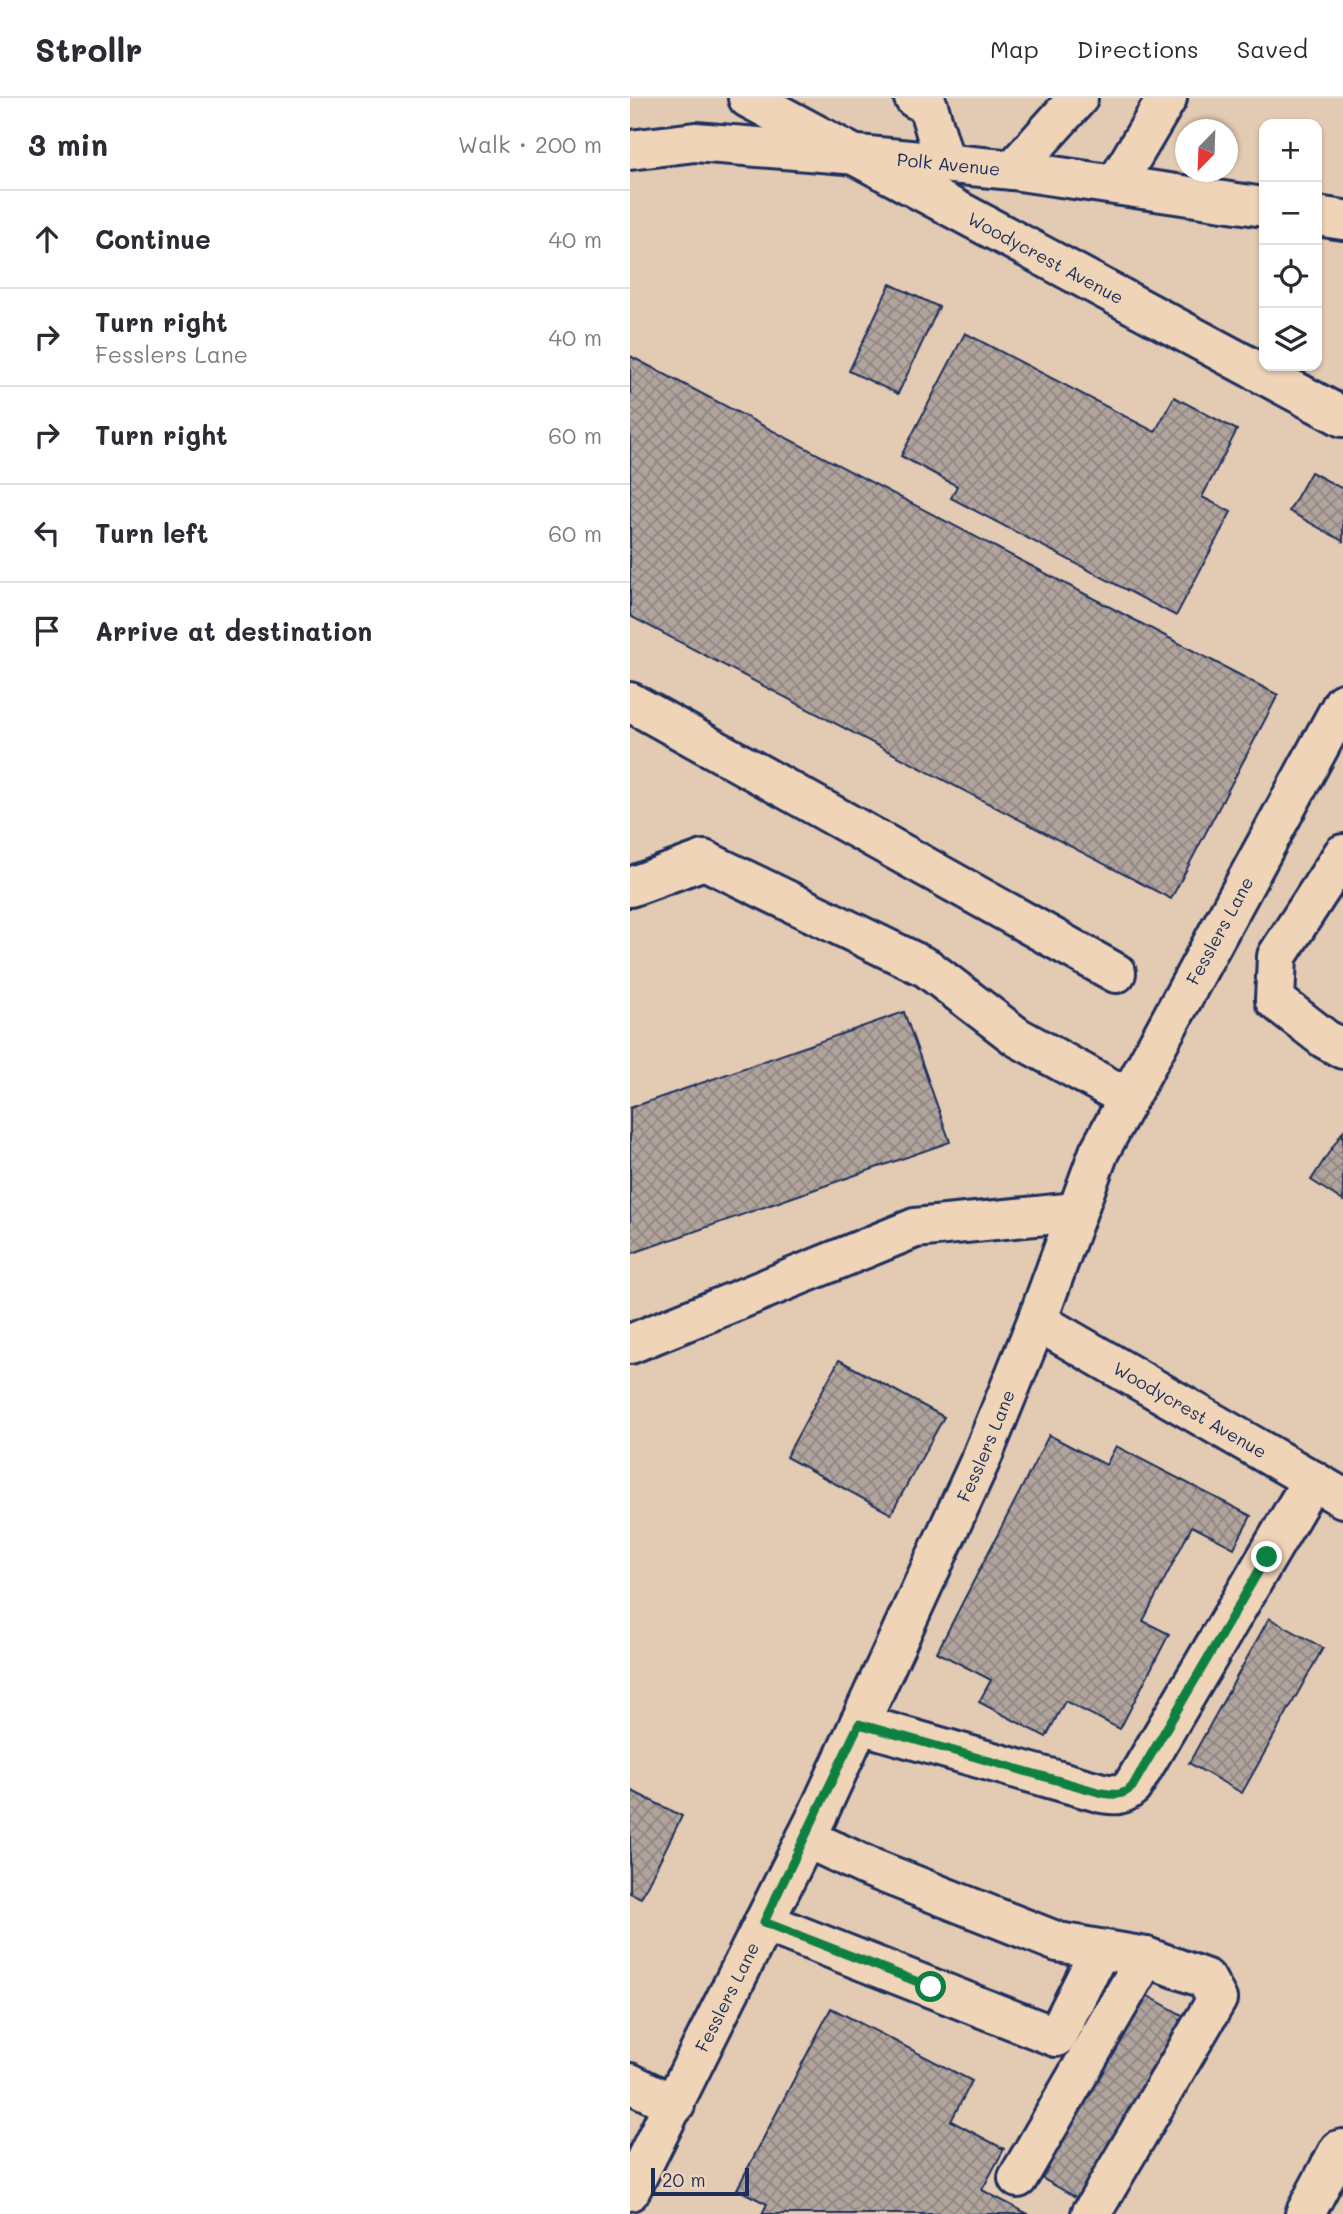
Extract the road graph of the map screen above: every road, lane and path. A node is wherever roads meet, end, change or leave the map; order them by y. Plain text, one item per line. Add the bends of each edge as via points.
1 (748, 98) edge
2 (915, 98) edge
3 (1077, 98) edge
4 (1167, 98) edge
5 (630, 150) edge
6 (858, 155) junction
7 (946, 163) junction
8 (1013, 170) junction
9 (1116, 184) junction
10 (1259, 206) edge
11 (1322, 217) edge
12 (1343, 220) edge
13 (1343, 417) edge
14 (630, 702) edge
15 (1343, 704) edge
16 (1343, 853) edge
17 (630, 887) edge
18 (1116, 973) dead end
19 (1343, 1049) edge
20 (1128, 1098) junction
21 (1076, 1212) junction
22 (1037, 1321) junction
23 (630, 1344) edge
24 (1328, 1489) edge
25 (859, 1724) junction
26 (806, 1838) junction
27 (764, 1922) junction
28 (1100, 1950) junction
29 (1146, 1957) junction
30 (630, 2082) edge
31 (675, 2105) junction
32 (1343, 2149) edge
33 (1018, 2178) dead end
34 (630, 2191) edge
35 (1091, 2214) edge
36 (1305, 2214) edge

1 - 6 street, Woodycrest Avenue
2 - 7 street via 928,106
3 - 8 street
4 - 9 street
5 - 6 street, Polk Avenue via 695,142
6 - 7 street, Polk Avenue
6 - 13 street, Woodycrest Avenue
7 - 8 street, Polk Avenue
8 - 9 street, Polk Avenue
9 - 10 street, Polk Avenue
11 - 12 street
14 - 18 street
15 - 20 street, Fesslers Lane
16 - 19 street via 1277,956 1275,1000
17 - 20 street via 704,860 927,968 1017,1037
20 - 21 street, Fesslers Lane via 1099,1152
21 - 22 street, Fesslers Lane
21 - 23 street via 915,1228
22 - 24 street, Woodycrest Avenue
22 - 25 street, Fesslers Lane via 981,1459
24 - 25 street via 1125,1793 1102,1793
25 - 26 street, Fesslers Lane
26 - 27 street, Fesslers Lane
26 - 28 street via 1058,1942
27 - 28 street via 1056,2037
27 - 31 street, Fesslers Lane
28 - 29 street
29 - 33 street
29 - 35 street via 1206,1979 1217,1999
30 - 31 street
31 - 34 street, Fesslers Lane
32 - 36 street

